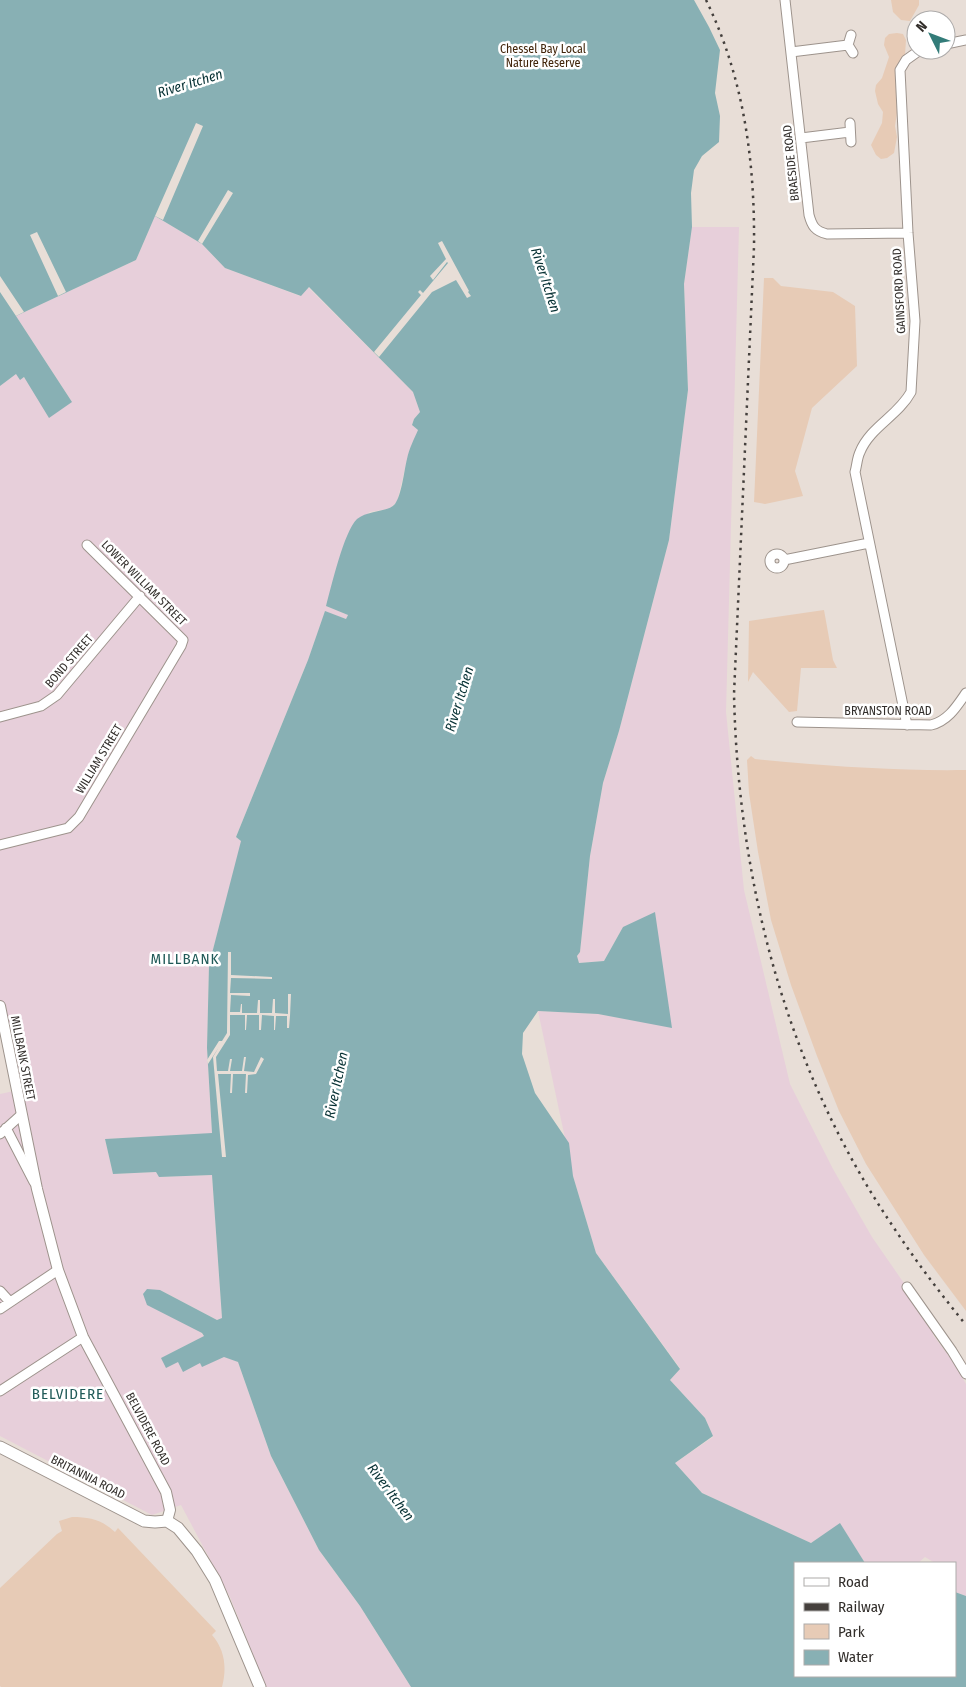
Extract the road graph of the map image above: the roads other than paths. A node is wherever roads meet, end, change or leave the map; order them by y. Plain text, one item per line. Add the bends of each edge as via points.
1 (785, 0) edge
2 (851, 34) dead end
3 (791, 52) junction
4 (906, 60) edge
5 (801, 138) junction
6 (851, 142) dead end
7 (908, 233) junction
8 (869, 543) junction
9 (87, 545) dead end
10 (784, 560) dead end
11 (140, 596) junction
12 (183, 640) joint
13 (966, 693) edge
14 (0, 717) edge
15 (797, 722) dead end
16 (907, 725) junction
17 (0, 845) edge
18 (0, 1006) edge
19 (22, 1115) junction
20 (3, 1131) edge
21 (37, 1189) junction
22 (58, 1270) junction
23 (907, 1288) dead end
24 (0, 1291) edge
25 (10, 1302) junction
26 (0, 1309) edge
27 (83, 1337) junction
28 (966, 1374) edge
29 (0, 1390) edge
30 (0, 1447) edge
31 (168, 1521) junction
32 (260, 1687) edge

1 - 3 street, BRAESIDE ROAD
2 - 3 street via 850,49
3 - 5 street, BRAESIDE ROAD
4 - 7 street, GAINSFORD ROAD via 900,70
5 - 6 street via 850,127
5 - 7 street, BRAESIDE ROAD via 809,215 811,224 818,231 826,234
7 - 8 street, GAINSFORD ROAD via 915,321 911,392 907,400 866,440 859,454 855,472
8 - 10 street
8 - 16 street, GAINSFORD ROAD
9 - 11 street, LOWER WILLIAM STREET
11 - 12 street, LOWER WILLIAM STREET
11 - 14 street, BOND STREET via 57,695 41,706
12 - 17 street, WILLIAM STREET via 80,817 68,828
13 - 16 street, BRYANSTON ROAD via 947,717 937,724
15 - 16 street, BRYANSTON ROAD
18 - 19 street, MILLBANK STREET
19 - 20 street
19 - 21 street, BELVIDERE ROAD
20 - 21 street, BELVIDERE ROAD
21 - 22 street, BELVIDERE ROAD
22 - 25 street
22 - 27 street, BELVIDERE ROAD
23 - 28 street
24 - 25 street
25 - 26 street
27 - 29 street
27 - 31 street, BELVIDERE ROAD via 166,1492 170,1510
30 - 31 main road, BRITANNIA ROAD via 144,1521
31 - 32 main road via 189,1540 215,1580

